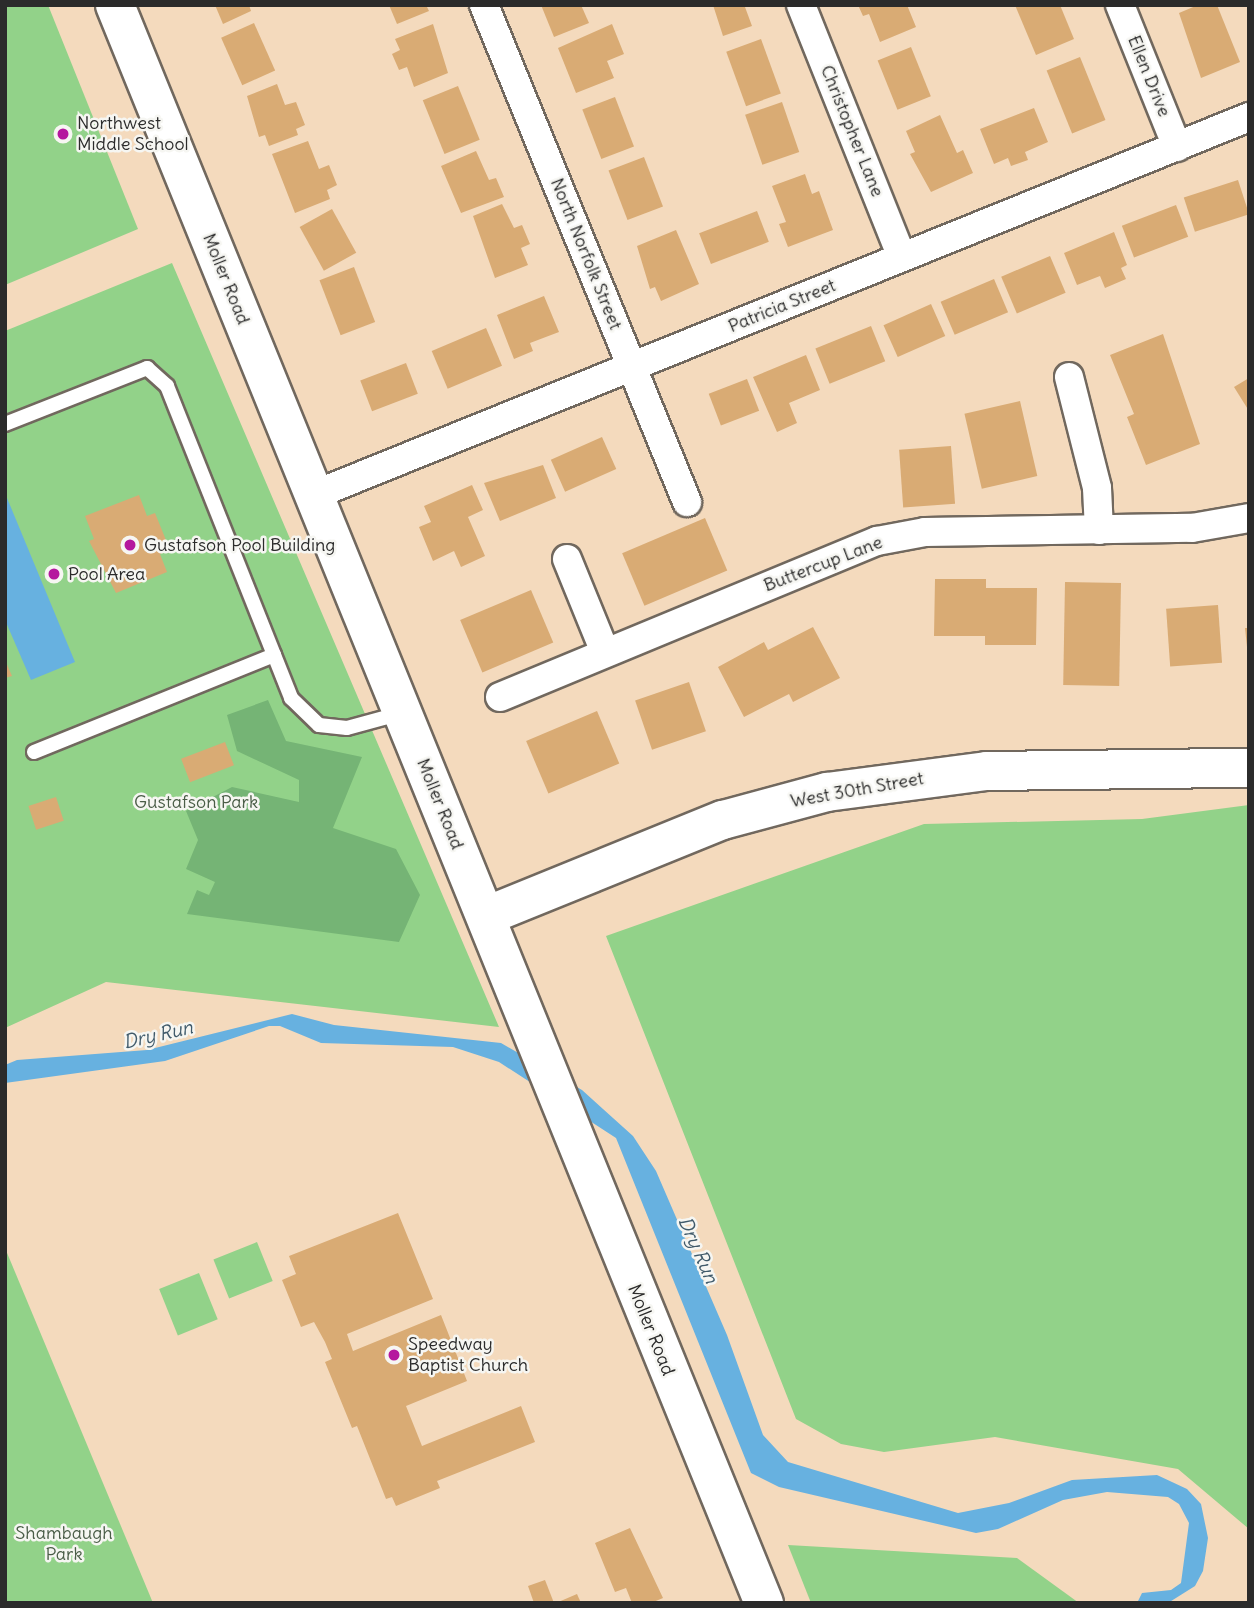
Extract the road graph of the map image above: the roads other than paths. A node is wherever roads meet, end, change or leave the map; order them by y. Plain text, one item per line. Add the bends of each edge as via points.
1 (115, 5) edge
2 (484, 5) edge
3 (801, 5) edge
4 (1120, 5) edge
5 (1249, 117) edge
6 (1177, 146) junction
7 (902, 257) junction
8 (632, 368) junction
9 (1069, 377) dead end
10 (5, 424) edge
11 (314, 495) junction
12 (687, 502) dead end
13 (1249, 518) edge
14 (1099, 530) junction
15 (567, 559) dead end
16 (605, 652) junction
17 (274, 655) junction
18 (500, 697) dead end
19 (403, 713) junction
20 (34, 752) dead end
21 (1249, 768) edge
22 (486, 916) junction
23 (764, 1603) edge

1 - 11 street, Moller Road
2 - 8 street, North Norfolk Street
3 - 7 street, Christopher Lane
4 - 6 street, Ellen Drive
5 - 6 street, Patricia Street
6 - 7 street, Patricia Street
7 - 8 street, Patricia Street
8 - 11 street, Patricia Street
8 - 12 street, North Norfolk Street
9 - 14 street via 1097,488
10 - 17 lane via 147,368 167,386
11 - 19 street, Moller Road
13 - 14 street, Buttercup Lane via 1192,528
14 - 16 street, Buttercup Lane via 925,532 877,541
15 - 16 street
16 - 18 street, Buttercup Lane
17 - 19 lane via 291,698 319,725 347,728
17 - 20 lane
19 - 22 street, Moller Road
21 - 22 street, West 30th Street via 987,771 827,792 723,820
22 - 23 street, Moller Road

